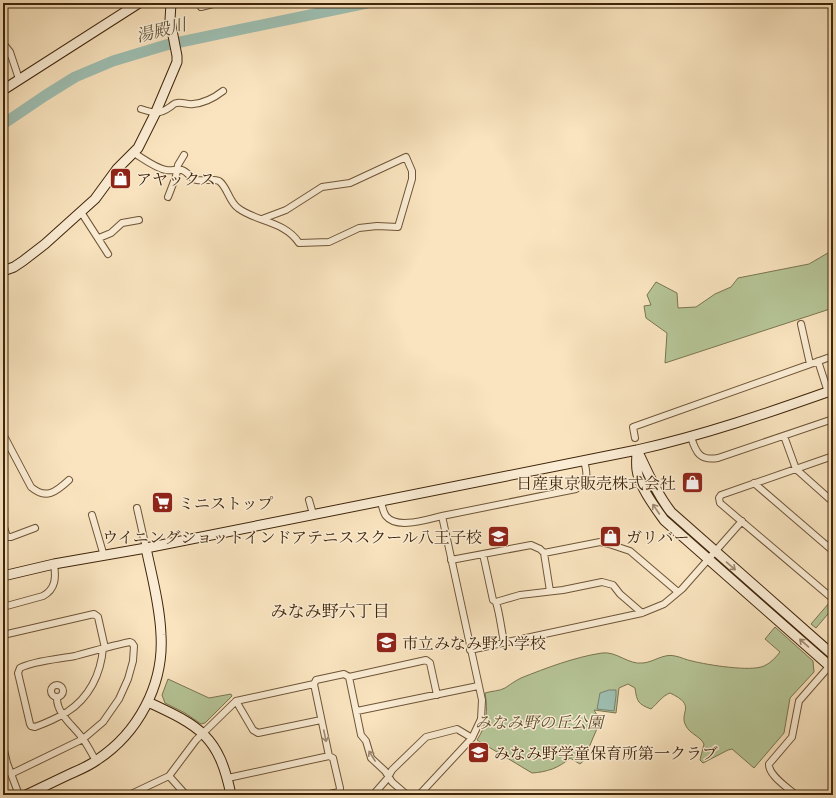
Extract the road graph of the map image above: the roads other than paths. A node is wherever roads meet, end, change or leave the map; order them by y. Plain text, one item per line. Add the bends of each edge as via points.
1 (139, 3) edge
2 (171, 3) edge
3 (217, 3) edge
4 (201, 7) dead end
5 (3, 43) edge
6 (10, 52) junction
7 (3, 57) edge
8 (20, 79) junction
9 (3, 90) edge
10 (223, 90) dead end
11 (141, 109) dead end
12 (155, 114) junction
13 (134, 153) junction
14 (184, 155) dead end
15 (177, 170) junction
16 (168, 197) dead end
17 (81, 212) junction
18 (262, 219) junction
19 (139, 220) dead end
20 (99, 238) junction
21 (108, 254) dead end
22 (3, 271) edge
23 (801, 324) dead end
24 (833, 356) edge
25 (818, 361) junction
26 (810, 364) junction
27 (830, 391) edge
28 (833, 419) edge
29 (3, 434) edge
30 (784, 436) junction
31 (691, 437) junction
32 (635, 438) dead end
33 (637, 450) junction
34 (833, 456) edge
35 (584, 461) junction
36 (796, 469) junction
37 (69, 480) dead end
38 (754, 483) junction
39 (309, 500) dead end
40 (381, 501) junction
41 (833, 502) edge
42 (137, 508) dead end
43 (313, 514) junction
44 (92, 515) dead end
45 (442, 516) junction
46 (742, 522) junction
47 (3, 524) edge
48 (35, 528) dead end
49 (146, 548) junction
50 (833, 551) edge
51 (715, 552) junction
52 (544, 553) junction
53 (483, 554) junction
54 (104, 556) junction
55 (451, 560) junction
56 (708, 560) junction
57 (54, 564) junction
58 (3, 576) edge
59 (550, 591) junction
60 (678, 592) junction
61 (833, 599) edge
62 (496, 602) junction
63 (3, 608) edge
64 (642, 613) junction
65 (3, 635) edge
66 (504, 642) junction
67 (104, 648) junction
68 (470, 650) junction
69 (833, 655) edge
70 (832, 666) edge
71 (350, 677) junction
72 (314, 684) junction
73 (478, 686) junction
74 (437, 694) junction
75 (57, 697) dead end
76 (236, 701) junction
77 (148, 702) junction
78 (357, 711) junction
79 (63, 714) junction
80 (321, 720) junction
81 (202, 733) junction
82 (472, 738) junction
83 (83, 739) junction
84 (3, 746) edge
85 (329, 756) junction
86 (96, 761) junction
87 (11, 774) junction
88 (169, 776) junction
89 (388, 776) junction
90 (228, 778) junction
91 (339, 793) edge
92 (19, 795) edge
93 (26, 795) edge
94 (129, 795) edge
95 (186, 795) edge
96 (231, 795) edge
97 (324, 795) edge
98 (372, 795) edge
99 (407, 795) edge
100 (419, 795) edge
101 (796, 795) edge

1 - 8 street
2 - 12 street via 170,20 177,59
3 - 4 street
5 - 6 street
6 - 7 street
6 - 8 street
8 - 9 street
10 - 12 street via 212,99 192,104 174,103 162,113
11 - 12 street
12 - 13 street
13 - 15 street via 157,167
13 - 17 street
14 - 15 street
15 - 16 street
15 - 18 street via 182,170 193,179 219,181 238,208
17 - 20 street
17 - 22 street via 23,261
18 - 18 street via 272,222 302,244 329,242 359,228 398,227 412,172 406,157 350,183 322,187 286,210
19 - 20 street via 122,223 111,233
20 - 21 street
23 - 26 street
24 - 25 street
25 - 26 street
25 - 27 street
26 - 32 street via 633,427
27 - 31 street via 768,414
28 - 30 street
29 - 37 street via 31,487 38,493 51,493
30 - 31 street via 709,459 696,451
30 - 36 street
31 - 33 street
33 - 35 street
33 - 51 street via 662,501 680,522
56 -> 33 street via 664,520 654,506 637,470
34 - 36 street
35 - 40 street
35 - 45 street via 586,478 576,489
36 - 38 street
36 - 41 street
38 - 46 street via 719,498 720,503
38 - 50 street
39 - 43 street
40 - 43 street
40 - 45 street via 387,517 397,523
42 - 49 street
43 - 49 street
44 - 54 street
45 - 55 street
46 - 51 street
46 - 61 street
47 - 48 street via 7,536 11,537
49 - 54 street
49 - 77 street via 161,636 157,676
51 - 56 street
51 -> 69 street
52 - 53 street via 530,545
52 - 59 street
52 - 60 street via 600,542 609,544 630,551
53 - 55 street
53 - 62 street via 493,600
54 - 57 street
55 - 68 street
56 - 60 street
70 -> 56 street
57 - 58 street
57 - 63 street via 56,575 48,593
59 - 62 street via 520,595
59 - 64 street via 602,582 616,588
60 - 64 street via 662,605
62 - 66 street
64 - 66 street
65 - 67 street via 94,614 98,617
66 - 68 street
67 - 79 street via 99,670 90,690
67 - 79 street via 18,670 31,726 36,727
67 - 83 street via 130,642 133,644 133,661 123,692 111,712
68 - 73 street
70 - 101 street via 799,701 792,736 770,764 772,774
71 - 72 street via 344,674 316,680
71 - 74 street via 426,660 430,663
71 - 78 street
72 - 76 street
72 - 80 street
73 - 74 street
73 - 82 street via 482,712
74 - 78 street
75 - 79 street
76 - 80 street via 252,730 258,732
76 - 81 street
77 - 81 street via 183,719
77 - 86 street via 118,744
89 -> 78 street via 369,755 366,741 361,735
79 - 83 street
80 -> 85 street
81 - 88 street
81 - 90 street via 217,751
82 - 89 street via 457,729 427,735
82 - 100 street
83 - 86 street
83 - 87 street
84 - 87 street
85 - 90 street
85 - 91 street via 333,758
86 - 93 street
87 - 92 street
88 - 94 street
88 - 95 street
89 - 98 street
89 - 99 street
90 - 96 street
91 - 97 street

